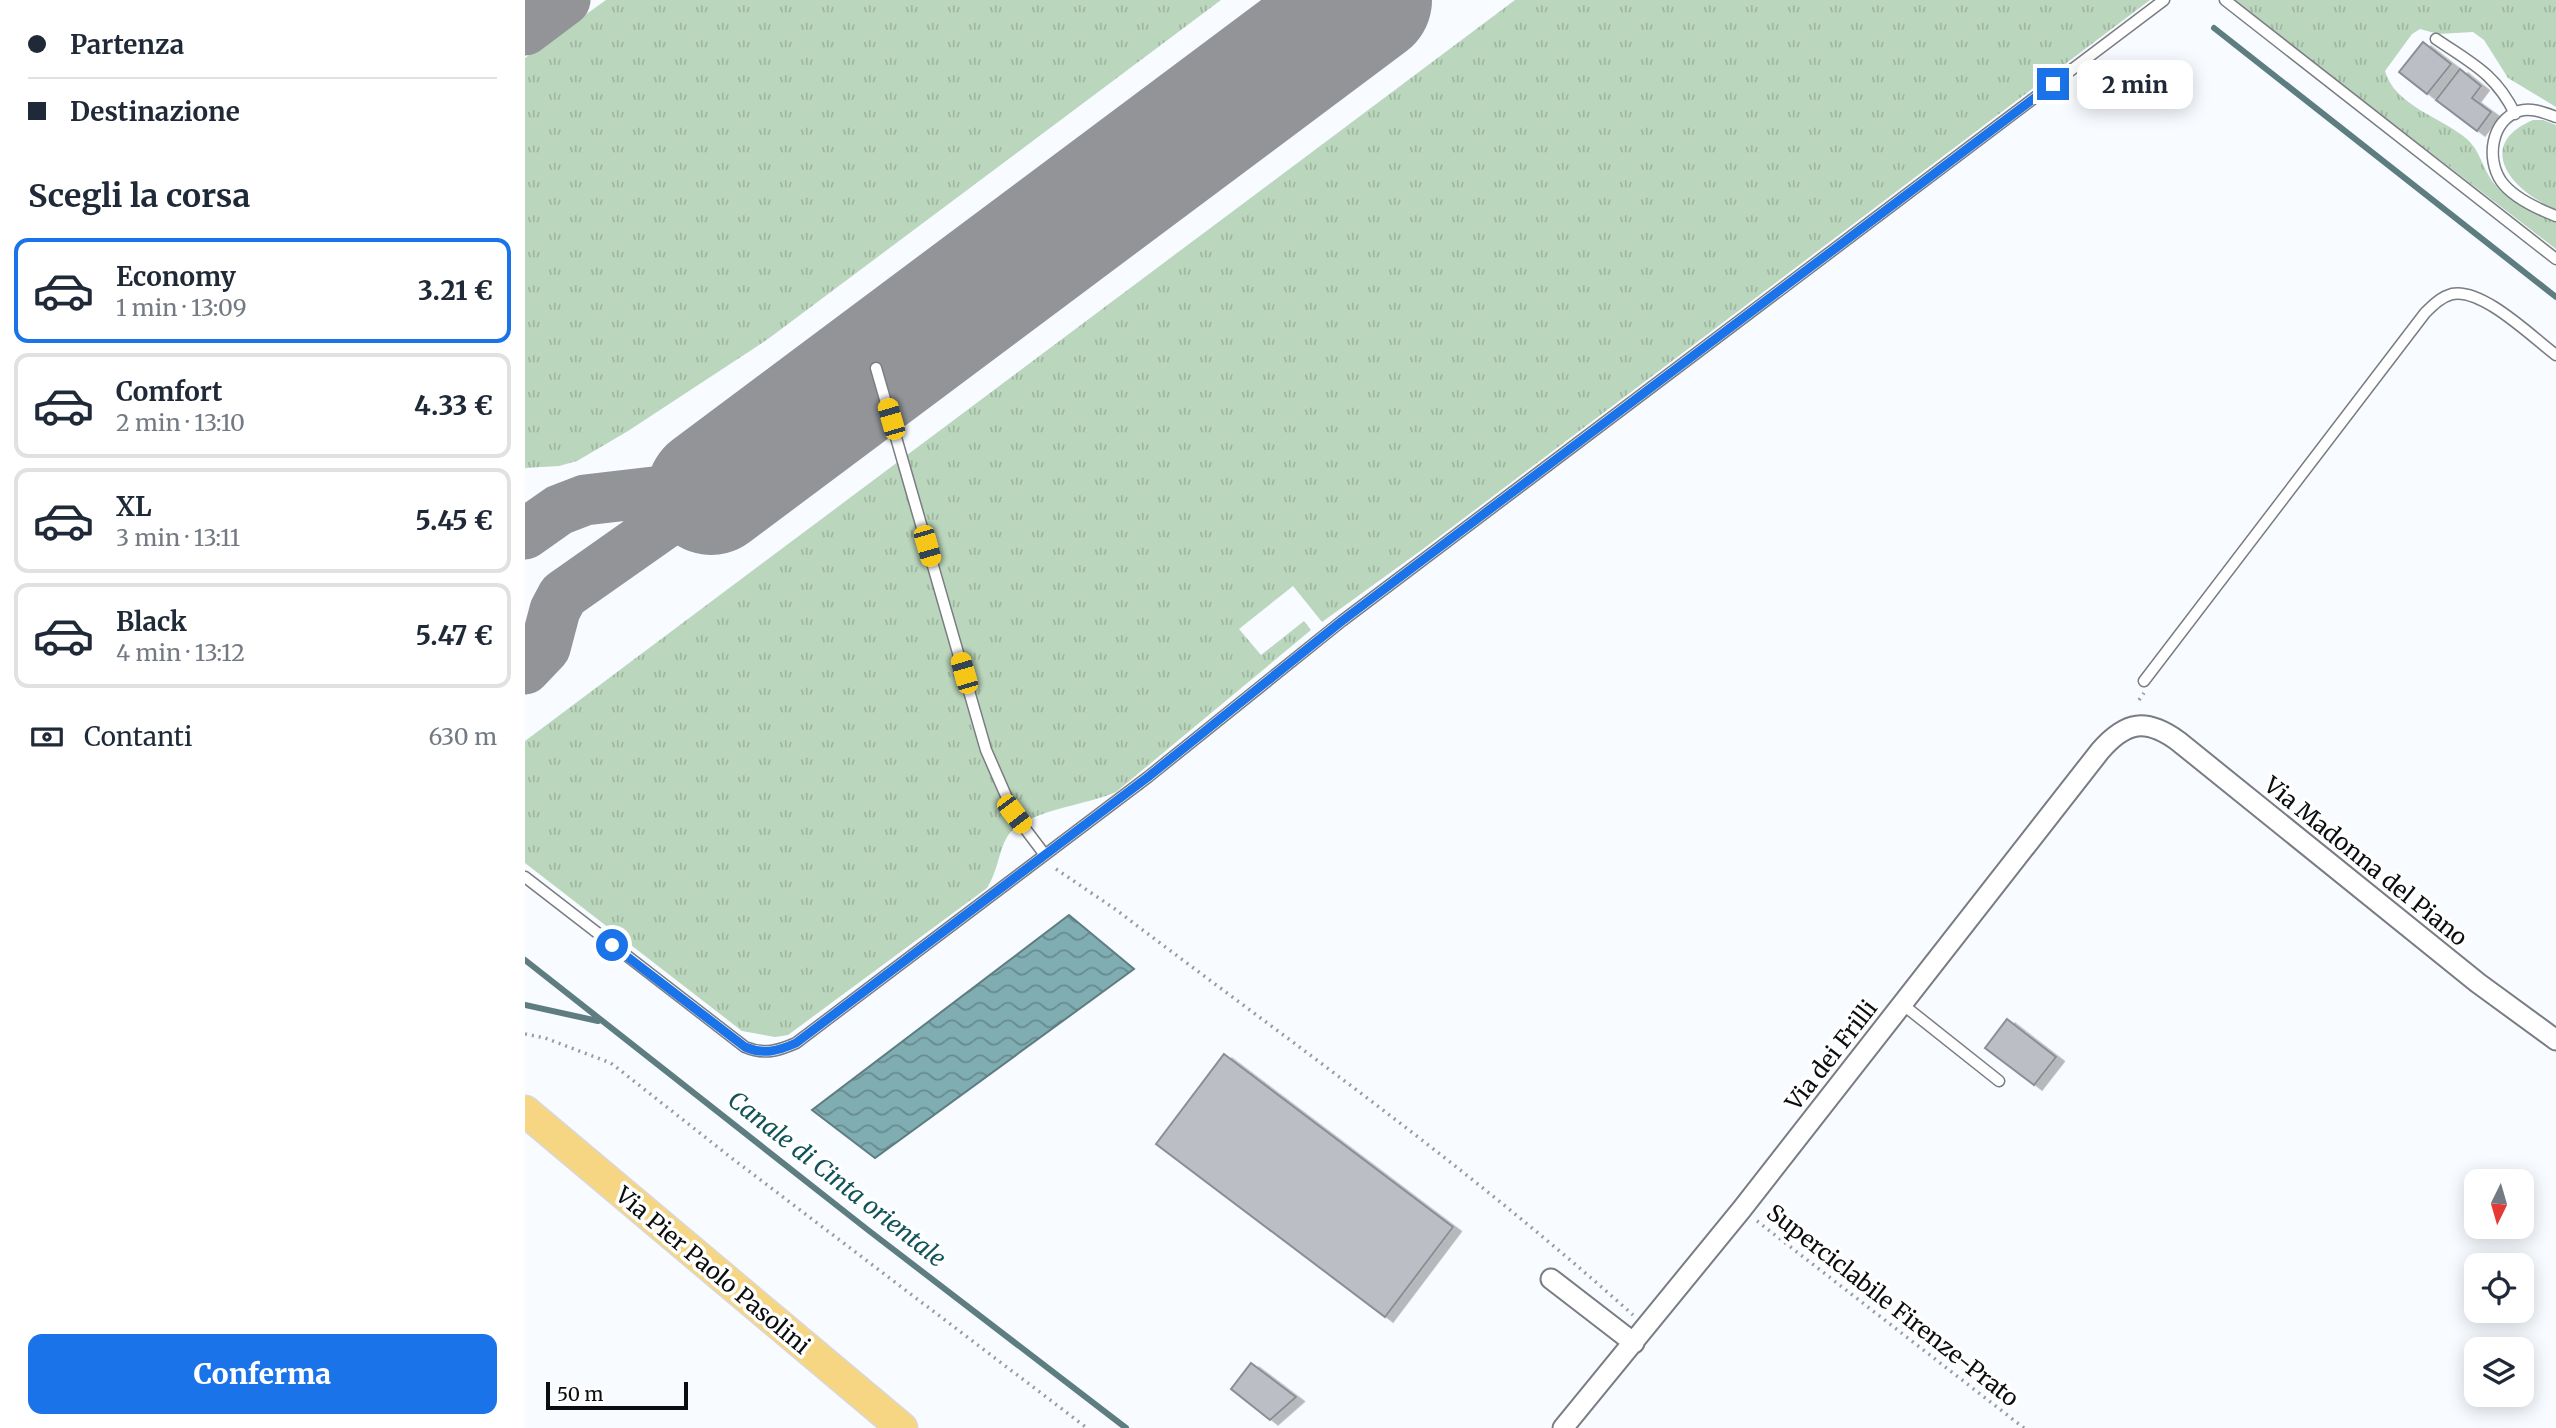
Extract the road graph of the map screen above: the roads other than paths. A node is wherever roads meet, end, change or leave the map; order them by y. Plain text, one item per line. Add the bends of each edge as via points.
1 (2164, 0) edge
2 (2224, 0) edge
3 (2436, 39) dead end
4 (2515, 114) junction
5 (2556, 117) edge
6 (2556, 216) edge
7 (2556, 259) edge
8 (2556, 355) edge
9 (876, 368) dead end
10 (2144, 681) dead end
11 (2144, 725) joint
12 (1045, 855) junction
13 (525, 877) edge
14 (1902, 1004) junction
15 (2556, 1040) edge
16 (1999, 1081) dead end
17 (525, 1111) edge
18 (525, 1133) edge
19 (1551, 1279) dead end
20 (1634, 1343) junction
21 (873, 1428) edge
22 (902, 1428) edge
23 (1563, 1428) edge

1 - 12 lane via 1342,621
2 - 7 lane
3 - 4 lane via 2489,75
4 - 5 lane via 2530,110
4 - 6 lane via 2495,135 2494,155 2501,180 2528,202
8 - 10 lane via 2483,299 2462,293 2433,305
9 - 12 lane via 986,750 1014,814
11 - 14 street, Via dei Frilli via 2127,728 2110,740
11 - 15 street, Via Madonna del Piano via 2178,741 2478,983
12 - 13 lane via 796,1043 766,1053 737,1042
14 - 16 lane
14 - 20 street, Via dei Frilli
17 - 22 main road, Via Pier Paolo Pasolini
18 - 21 main road, Via Pier Paolo Pasolini
19 - 20 street
20 - 23 street, Via dei Frilli

